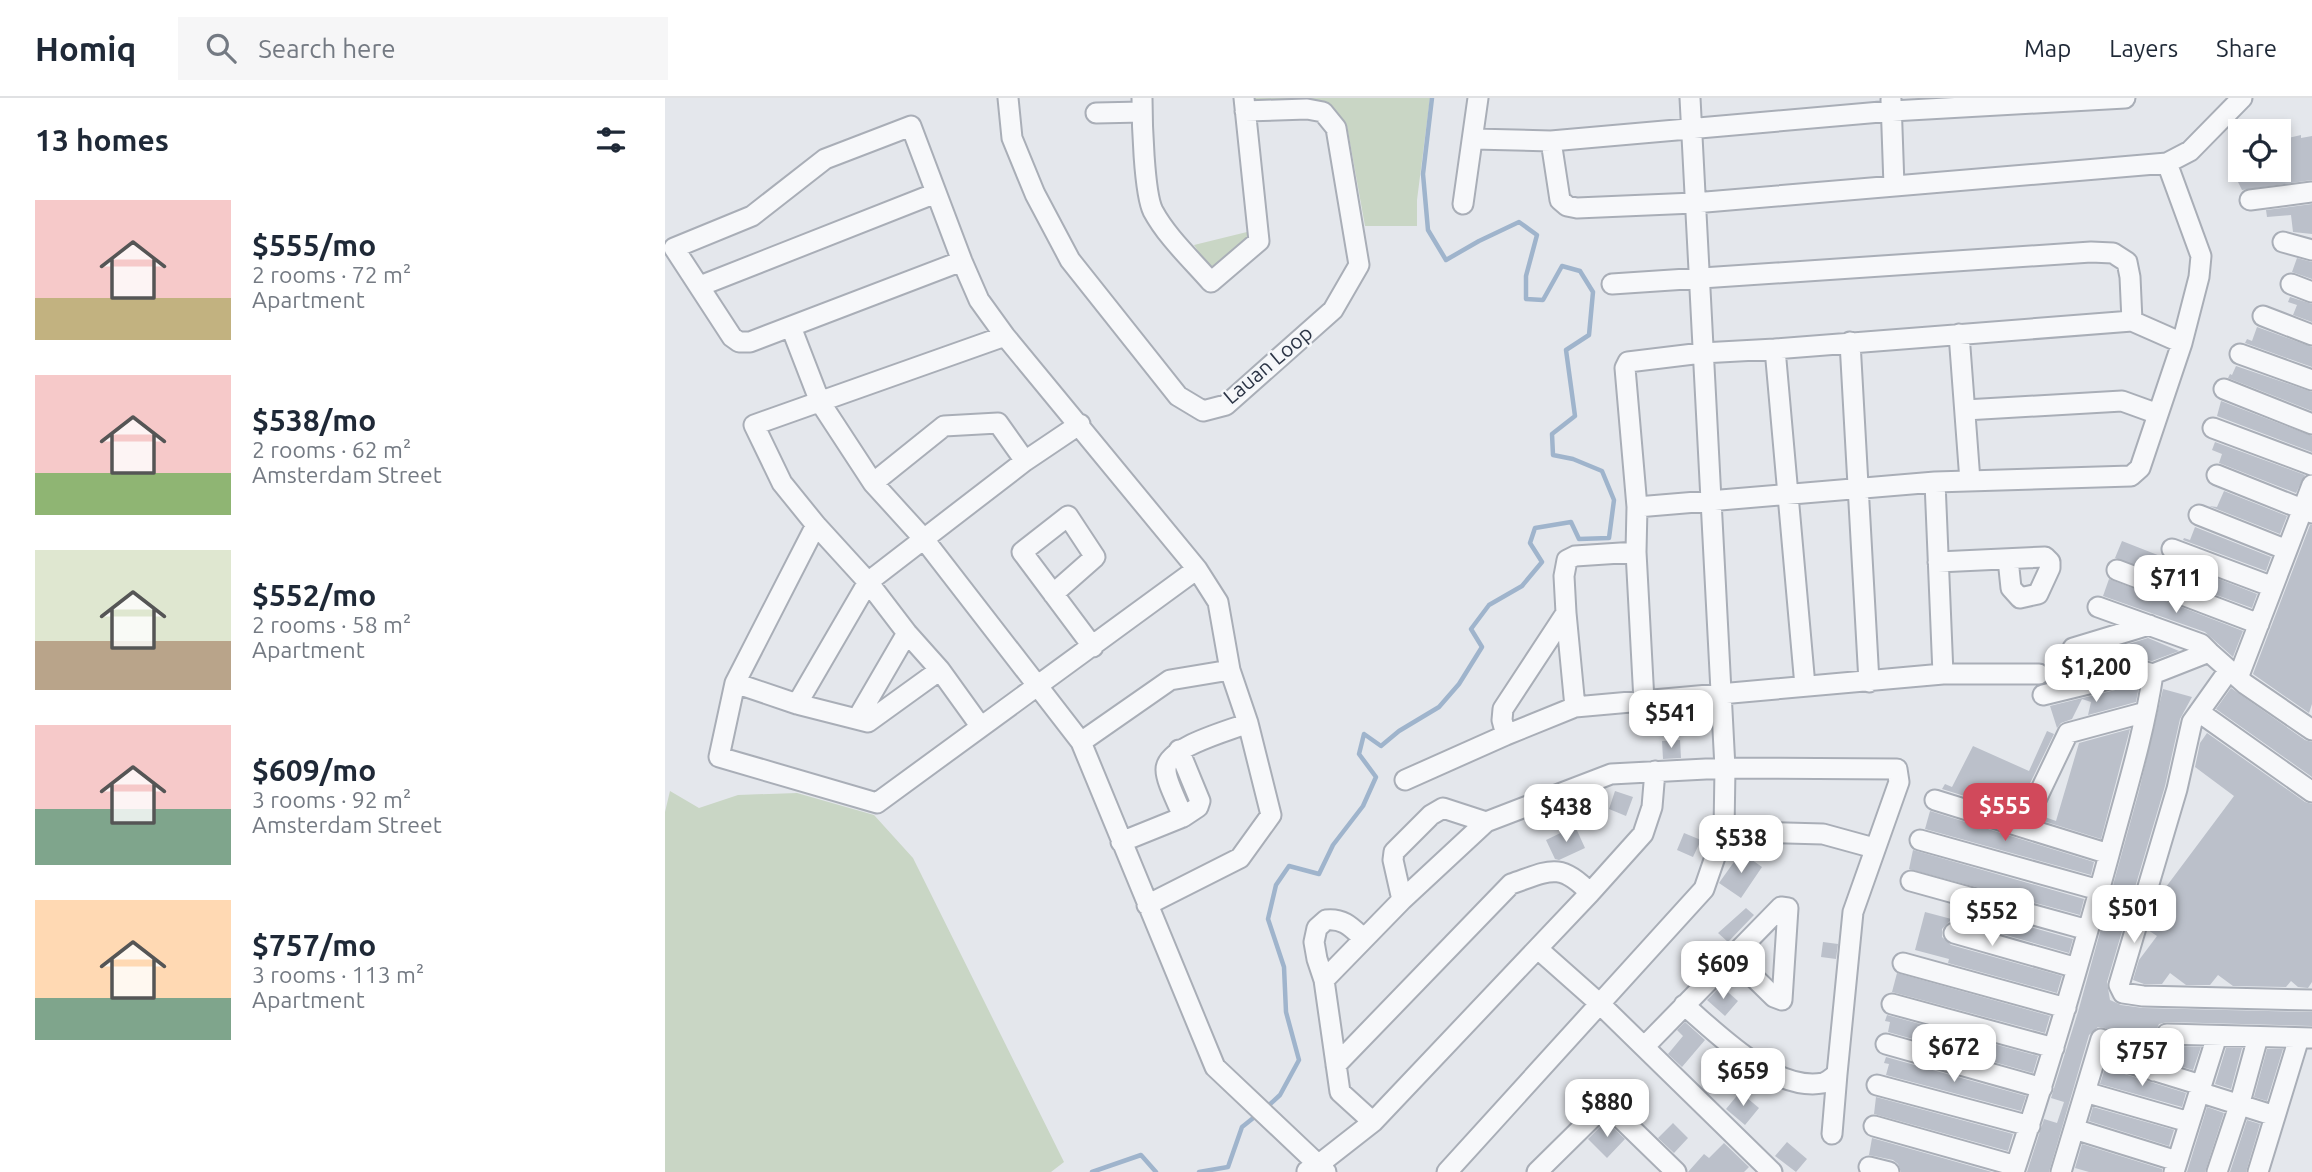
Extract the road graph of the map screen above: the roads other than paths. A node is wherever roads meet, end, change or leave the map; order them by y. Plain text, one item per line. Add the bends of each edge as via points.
1 (1009, 98) edge
2 (1478, 98) edge
3 (1690, 98) edge
4 (2125, 98) edge
5 (2242, 98) edge
6 (1244, 104) edge
7 (1891, 104) edge
8 (1142, 105) edge
9 (1096, 113) dead end
10 (1691, 129) junction
11 (1474, 139) junction
12 (1551, 141) junction
13 (2167, 163) junction
14 (1894, 186) junction
15 (2312, 192) edge
16 (936, 194) junction
17 (2250, 200) dead end
18 (1694, 203) junction
19 (1463, 204) dead end
20 (2312, 236) edge
21 (2312, 250) edge
22 (962, 261) junction
23 (1699, 280) junction
24 (1612, 284) dead end
25 (2291, 284) dead end
26 (700, 286) junction
27 (2312, 292) edge
28 (2263, 316) dead end
29 (2131, 321) junction
30 (791, 327) junction
31 (1959, 334) junction
32 (2312, 335) edge
33 (1005, 336) junction
34 (1850, 342) junction
35 (2182, 343) junction
36 (1775, 349) junction
37 (1702, 352) junction
38 (2240, 354) dead end
39 (2312, 380) edge
40 (2224, 389) dead end
41 (820, 402) junction
42 (1965, 410) junction
43 (2158, 414) junction
44 (1080, 424) junction
45 (2312, 424) edge
46 (2213, 428) dead end
47 (1025, 461) junction
48 (2312, 465) edge
49 (2217, 475) dead end
50 (1970, 481) junction
51 (1935, 482) junction
52 (873, 483) junction
53 (2312, 485) edge
54 (1857, 488) junction
55 (1787, 495) junction
56 (1712, 501) junction
57 (1637, 508) junction
58 (2307, 511) edge
59 (2199, 515) dead end
60 (816, 525) junction
61 (923, 538) junction
62 (2172, 549) dead end
63 (2287, 550) junction
64 (1636, 552) junction
65 (2008, 559) dead end
66 (1938, 562) junction
67 (1197, 569) junction
68 (2117, 570) dead end
69 (868, 582) junction
70 (2273, 587) junction
71 (1053, 594) dead end
72 (2098, 607) dead end
73 (1566, 612) junction
74 (2259, 624) junction
75 (2149, 625) junction
76 (907, 633) junction
77 (1093, 647) junction
78 (2073, 648) dead end
79 (2210, 652) junction
80 (940, 670) junction
81 (1230, 670) junction
82 (1943, 674) junction
83 (2039, 674) dead end
84 (2153, 674) junction
85 (2234, 674) junction
86 (1869, 682) junction
87 (735, 683) junction
88 (1036, 686) junction
89 (1805, 686) junction
90 (1723, 695) junction
91 (2043, 695) dead end
92 (1644, 701) junction
93 (797, 704) junction
94 (1576, 707) junction
95 (2146, 712) junction
96 (2199, 712) junction
97 (857, 719) junction
98 (1248, 723) junction
99 (2311, 725) edge
100 (981, 727) junction
101 (1506, 735) junction
102 (1081, 742) junction
103 (1725, 768) junction
104 (1655, 771) junction
105 (1405, 780) dead end
106 (2312, 792) edge
107 (1934, 800) dead end
108 (1486, 822) junction
109 (2023, 827) junction
110 (1724, 831) junction
111 (1920, 840) dead end
112 (1121, 842) junction
113 (1874, 848) junction
114 (2109, 854) junction
115 (1911, 881) dead end
116 (2099, 890) junction
117 (1590, 893) junction
118 (1402, 900) junction
119 (1147, 905) junction
120 (2088, 930) junction
121 (1954, 933) dead end
122 (1364, 939) junction
123 (1538, 949) junction
124 (1733, 957) dead end
125 (1903, 963) dead end
126 (2077, 968) junction
127 (1324, 980) junction
128 (2312, 1000) edge
129 (1600, 1004) junction
130 (1684, 1004) junction
131 (1892, 1004) dead end
132 (2066, 1008) junction
133 (2217, 1035) junction
134 (2258, 1037) junction
135 (2306, 1038) edge
136 (1886, 1045) dead end
137 (1644, 1047) junction
138 (2054, 1048) junction
139 (1336, 1065) junction
140 (2154, 1071) junction
141 (1837, 1074) junction
142 (1877, 1085) dead end
143 (2042, 1088) junction
144 (2200, 1089) junction
145 (2085, 1092) junction
146 (2239, 1105) junction
147 (2275, 1116) junction
148 (1373, 1122) junction
149 (2189, 1122) junction
150 (1874, 1126) dead end
151 (2029, 1126) junction
152 (2074, 1129) junction
153 (1832, 1135) dead end
154 (2175, 1166) edge
155 (1869, 1167) dead end
156 (2015, 1169) edge
157 (1317, 1170) edge
158 (2066, 1171) edge
159 (1447, 1172) edge
160 (1537, 1172) edge
161 (1676, 1172) edge
162 (1772, 1172) edge
163 (1889, 1172) edge
164 (2217, 1172) edge
165 (2258, 1172) edge

1 - 6 street, Lauan Loop via 1012,138 1070,260 1178,396 1203,411 1227,405 1333,310 1359,265 1336,128 1323,112
2 - 11 street
3 - 10 street
4 - 7 street
5 - 13 street via 2190,151
6 - 8 street via 1259,241 1211,282 1151,208
7 - 10 street
7 - 14 street
8 - 9 street
10 - 12 street
10 - 18 street
11 - 12 street
11 - 19 street
12 - 18 street via 1560,200 1567,206
13 - 14 street
13 - 35 street via 2201,256
14 - 18 street
15 - 17 street
16 - 22 street
16 - 26 street
16 - 26 street via 911,126 899,130 825,159 752,216 674,248
18 - 23 street
20 - 21 street via 2283,242
22 - 30 street
22 - 33 street via 979,300
23 - 24 street
23 - 29 street via 2113,253 2127,262
23 - 37 street
25 - 27 street
26 - 30 street via 739,342
28 - 32 street
29 - 31 street
29 - 35 street
30 - 41 street
31 - 34 street
31 - 42 street
33 - 41 street
33 - 44 street
34 - 36 street
34 - 54 street
35 - 43 street
36 - 37 street
36 - 55 street
37 - 56 street
37 - 57 street via 1641,359 1628,362 1625,368
38 - 39 street
40 - 45 street
41 - 52 street
41 - 60 street via 754,425 782,483
42 - 43 street via 2122,401
42 - 50 street
43 - 50 street via 2140,468 2131,476
44 - 47 street
44 - 67 street
46 - 48 street
47 - 52 street via 998,423 944,426
47 - 61 street
49 - 58 street
50 - 51 street
51 - 54 street
51 - 66 street
52 - 61 street
53 - 58 street
54 - 55 street
54 - 86 street
55 - 56 street
55 - 89 street
56 - 57 street
56 - 90 street
57 - 64 street
58 - 63 street
59 - 63 street
60 - 69 street
60 - 87 street
61 - 69 street
61 - 88 street
62 - 70 street
63 - 70 street
64 - 73 street via 1567,560
64 - 92 street
65 - 66 street
66 - 82 street
67 - 77 street
67 - 81 street via 1218,602
68 - 74 street
69 - 76 street
69 - 93 street
70 - 74 street
71 - 77 street
72 - 75 street
73 - 94 street
73 - 101 street via 1503,709
74 - 85 street
75 - 78 street
75 - 79 street
76 - 80 street
76 - 97 street
77 - 88 street
79 - 84 street
79 - 85 street
80 - 97 street via 868,722
80 - 100 street
81 - 98 street
81 - 102 street via 1170,680
82 - 83 street
82 - 86 street
84 - 91 street via 2143,671
84 - 95 street
85 - 96 street
85 - 99 street
86 - 89 street
87 - 93 street
87 - 100 street via 719,757 877,803
88 - 100 street
88 - 102 street
89 - 90 street
90 - 92 street
90 - 103 street
92 - 94 street
93 - 97 street
94 - 101 street
95 - 109 street via 2069,733
95 - 114 street
96 - 106 street
96 - 128 street via 2192,722 2119,985 2123,993 2143,996
98 - 112 street via 1179,750 1200,801 1198,807
98 - 119 street via 1271,815 1240,858
101 - 105 street
102 - 112 street
103 - 104 street
103 - 110 street
103 - 113 street via 1897,769 1899,782
104 - 108 street via 1611,774
104 - 117 street via 1652,807 1643,834
107 - 109 street
108 - 118 street
108 - 118 street via 1443,808 1431,814 1394,852
109 - 114 street
110 - 113 street via 1823,834
110 - 129 street via 1704,889
111 - 116 street
112 - 119 street
113 - 141 street via 1853,912
114 - 116 street
115 - 120 street
116 - 120 street
117 - 123 street
117 - 139 street via 1565,872 1547,872 1511,884
118 - 122 street
119 - 157 street via 1215,1067
120 - 126 street
121 - 126 street
122 - 127 street
122 - 127 street via 1336,919 1317,928 1314,942
123 - 129 street
123 - 148 street
124 - 130 street
125 - 132 street
126 - 132 street
127 - 139 street
129 - 137 street
129 - 159 street
130 - 137 street
130 - 141 street via 1751,1061 1787,1081 1824,1083
131 - 138 street
132 - 138 street
133 - 134 street
133 - 140 street via 2167,1034
133 - 144 street
134 - 135 street
134 - 146 street
135 - 147 street
136 - 143 street
137 - 162 street
138 - 143 street
139 - 148 street via 1340,1092
140 - 144 street
140 - 145 street via 2099,1046
141 - 153 street
142 - 151 street
143 - 151 street
144 - 146 street
144 - 149 street
145 - 149 street
145 - 152 street
146 - 147 street
146 - 164 street
147 - 165 street
148 - 157 street
149 - 154 street
150 - 156 street
151 - 156 street
152 - 154 street
152 - 158 street
155 - 163 street
160 - 161 street via 1606,1104

